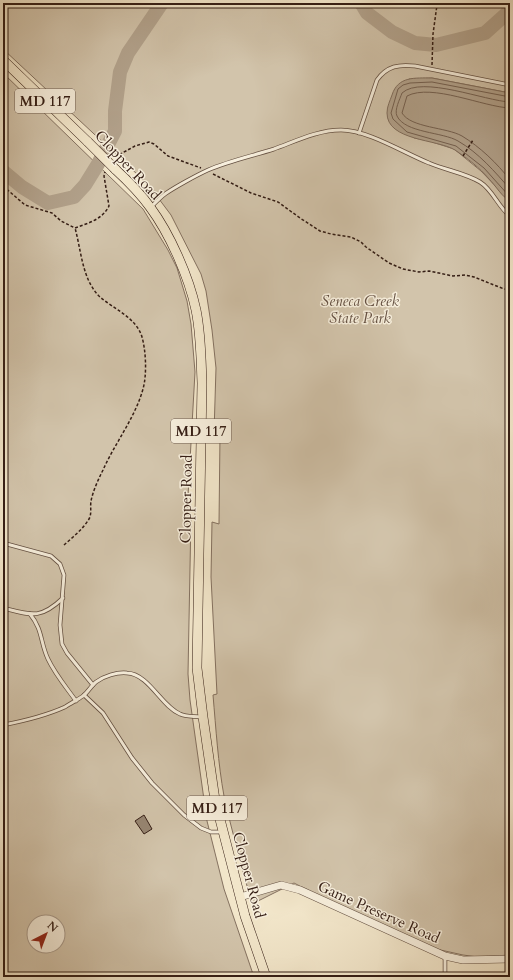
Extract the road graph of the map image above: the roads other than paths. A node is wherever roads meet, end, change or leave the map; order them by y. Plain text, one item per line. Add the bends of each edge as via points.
1 (3, 60) edge
2 (510, 85) edge
3 (359, 133) junction
4 (151, 208) junction
5 (510, 216) edge
6 (3, 543) edge
7 (63, 598) junction
8 (3, 608) edge
9 (30, 614) junction
10 (93, 685) junction
11 (84, 695) junction
12 (76, 701) junction
13 (203, 717) junction
14 (3, 725) edge
15 (223, 831) junction
16 (240, 896) junction
17 (445, 956) junction
18 (510, 959) edge
19 (266, 977) edge
20 (445, 977) edge

1 - 4 main road, Clopper Road / MD 117, bridge via 112,165
2 - 3 lane via 415,66 395,66 377,80
3 - 4 lane via 340,130 319,133 208,170 166,194
3 - 5 lane via 479,181
4 - 13 main road, Clopper Road / MD 117 via 188,280 196,311 201,349 197,668
6 - 7 lane via 45,554 56,560 64,570
7 - 9 lane via 44,613
7 - 10 lane via 60,625 62,644
8 - 9 lane
9 - 12 lane via 40,628 44,651 49,661
10 - 11 lane
10 - 13 lane via 102,678 112,675 136,675 180,714
11 - 12 lane
11 - 15 lane via 103,713 132,758 152,783 184,815 201,828 211,832
12 - 14 lane via 47,714
13 - 15 main road, Clopper Road / MD 117 via 215,800
15 - 16 main road, Clopper Road / MD 117
16 - 17 street, Game Preserve Road via 275,886 293,887
16 - 19 main road, Clopper Road / MD 117
17 - 18 street, Game Preserve Road via 463,960
17 - 20 lane

